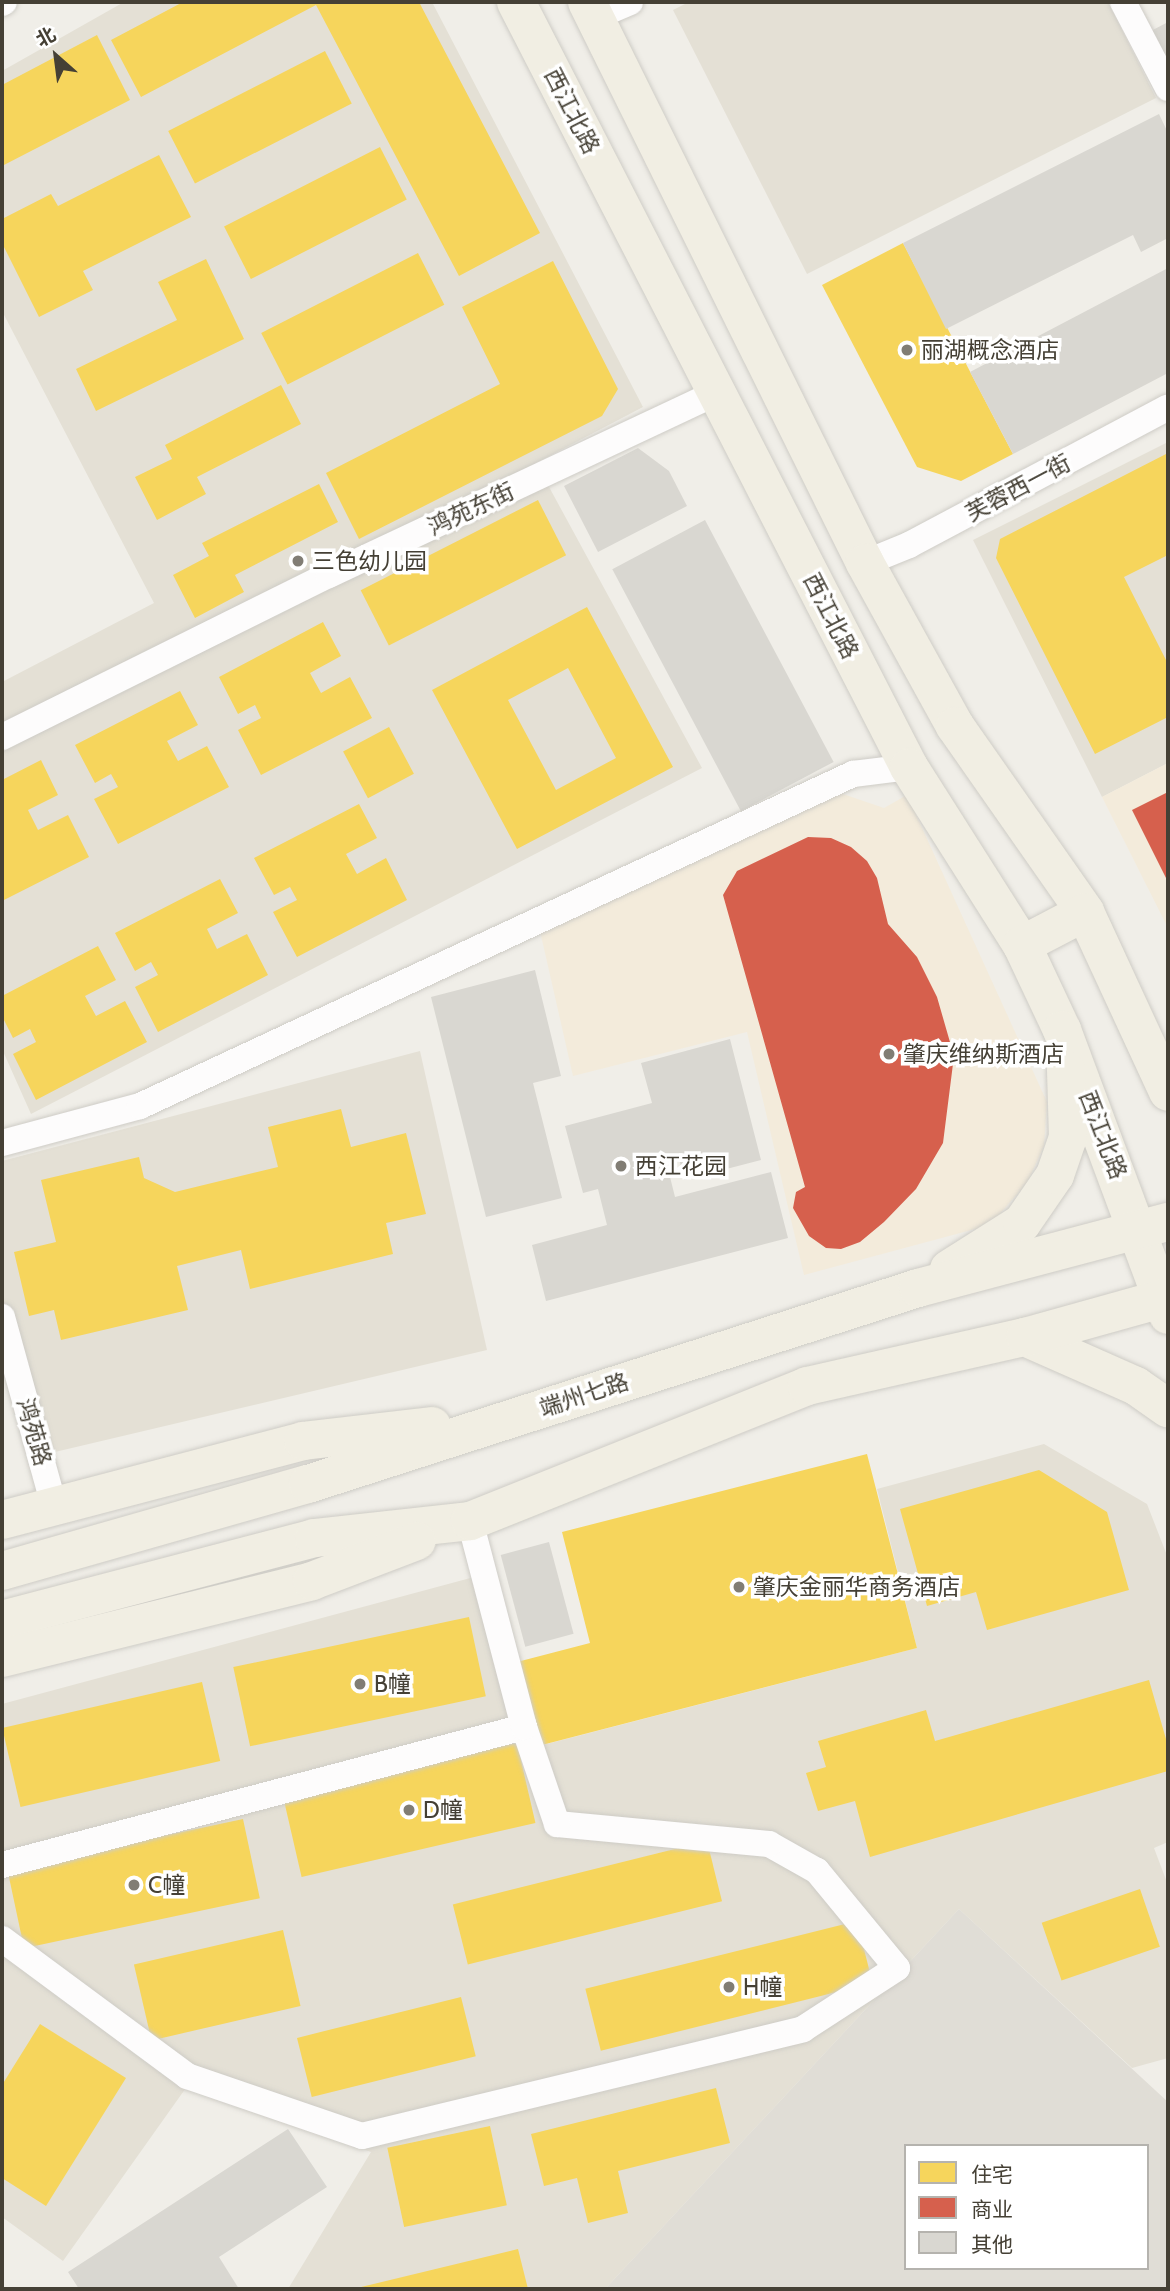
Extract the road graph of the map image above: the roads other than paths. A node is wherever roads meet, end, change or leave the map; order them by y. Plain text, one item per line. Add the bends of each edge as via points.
1 (516, 2) edge
2 (630, 2) edge
3 (1123, 2) edge
4 (591, 9) edge
5 (1168, 88) edge
6 (715, 393) junction
7 (1168, 407) edge
8 (865, 563) junction
9 (2, 737) edge
10 (909, 767) junction
11 (1085, 912) junction
12 (1023, 945) junction
13 (1116, 973) junction
14 (1062, 1030) junction
15 (1168, 1037) edge
16 (1168, 1092) edge
17 (2, 1143) edge
18 (1154, 1226) edge
19 (918, 1288) junction
20 (1166, 1304) edge
21 (2, 1317) edge
22 (1025, 1336) junction
23 (1168, 1408) edge
24 (518, 1416) junction
25 (54, 1506) junction
26 (2, 1520) edge
27 (470, 1521) junction
28 (2, 1571) edge
29 (2, 1620) edge
30 (2, 1658) edge
31 (524, 1727) junction
32 (2, 1865) edge
33 (2, 1939) edge

1 - 6 main road, 西江北路
2 - 4 street
3 - 5 street
4 - 8 main road
6 - 9 street, 鸿苑东街 via 329,575
6 - 10 main road, 西江北路
7 - 8 street, 芙蓉西一街 via 909,545
8 - 11 main road via 955,726
10 - 12 main road, 西江北路
10 - 17 street via 853,774 140,1106
11 - 12 main road
11 - 13 main road
12 - 14 main road, 西江北路
13 - 15 main road
13 - 16 main road
14 - 18 main road, 西江北路
14 - 19 main road via 1068,1138 1055,1175 1022,1223
18 - 19 main road, 端州七路
18 - 20 main road, 西江北路
19 - 24 main road, 端州七路
20 - 22 main road
21 - 25 street, 鸿苑路
22 - 23 main road via 1136,1386
22 - 27 main road via 807,1386
24 - 25 main road via 303,1441
24 - 28 main road, 端州七路 via 308,1484
25 - 26 main road
27 - 29 main road via 314,1538
27 - 30 main road via 312,1581
27 - 31 street
31 - 32 street
31 - 33 street via 557,1824 769,1844 817,1871 897,1968 803,2029 362,2136 187,2076

